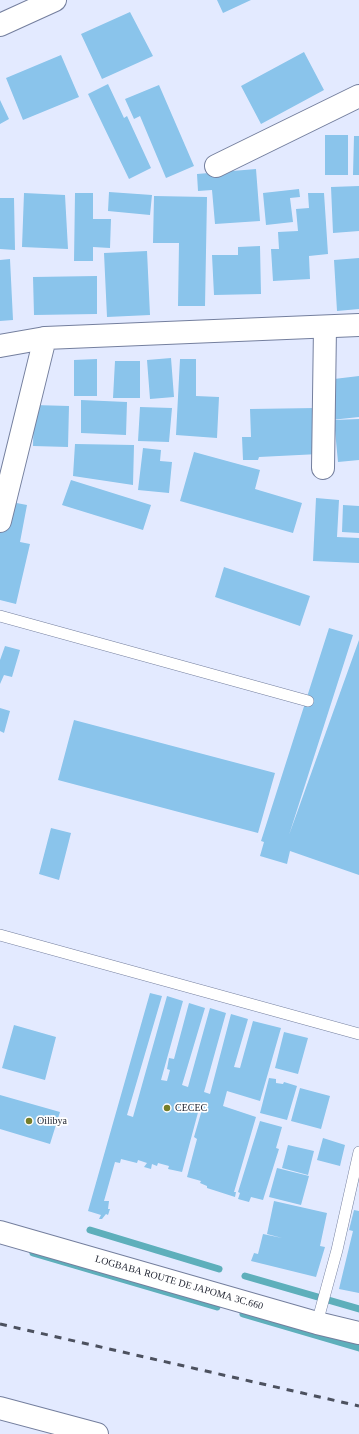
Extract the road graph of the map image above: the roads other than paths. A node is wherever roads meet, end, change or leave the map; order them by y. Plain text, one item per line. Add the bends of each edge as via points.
1 (55, 0) edge
2 (0, 25) edge
3 (359, 96) edge
4 (216, 166) dead end
5 (359, 325) edge
6 (325, 326) junction
7 (45, 338) junction
8 (0, 346) edge
9 (323, 468) dead end
10 (0, 521) edge
11 (0, 616) edge
12 (308, 701) dead end
13 (0, 934) edge
14 (359, 1034) edge
15 (359, 1152) edge
16 (0, 1232) edge
17 (317, 1323) junction
18 (359, 1333) edge
19 (0, 1408) edge
20 (97, 1434) edge

1 - 2 street
3 - 4 street
5 - 6 street
6 - 7 street
6 - 9 street
7 - 8 street
7 - 10 street
11 - 12 lane
13 - 14 lane
15 - 17 lane via 337,1250
16 - 17 street, LOGBABA ROUTE DE JAPOMA 3C.660
17 - 18 street, LOGBABA ROUTE DE JAPOMA 3C.660
19 - 20 street

